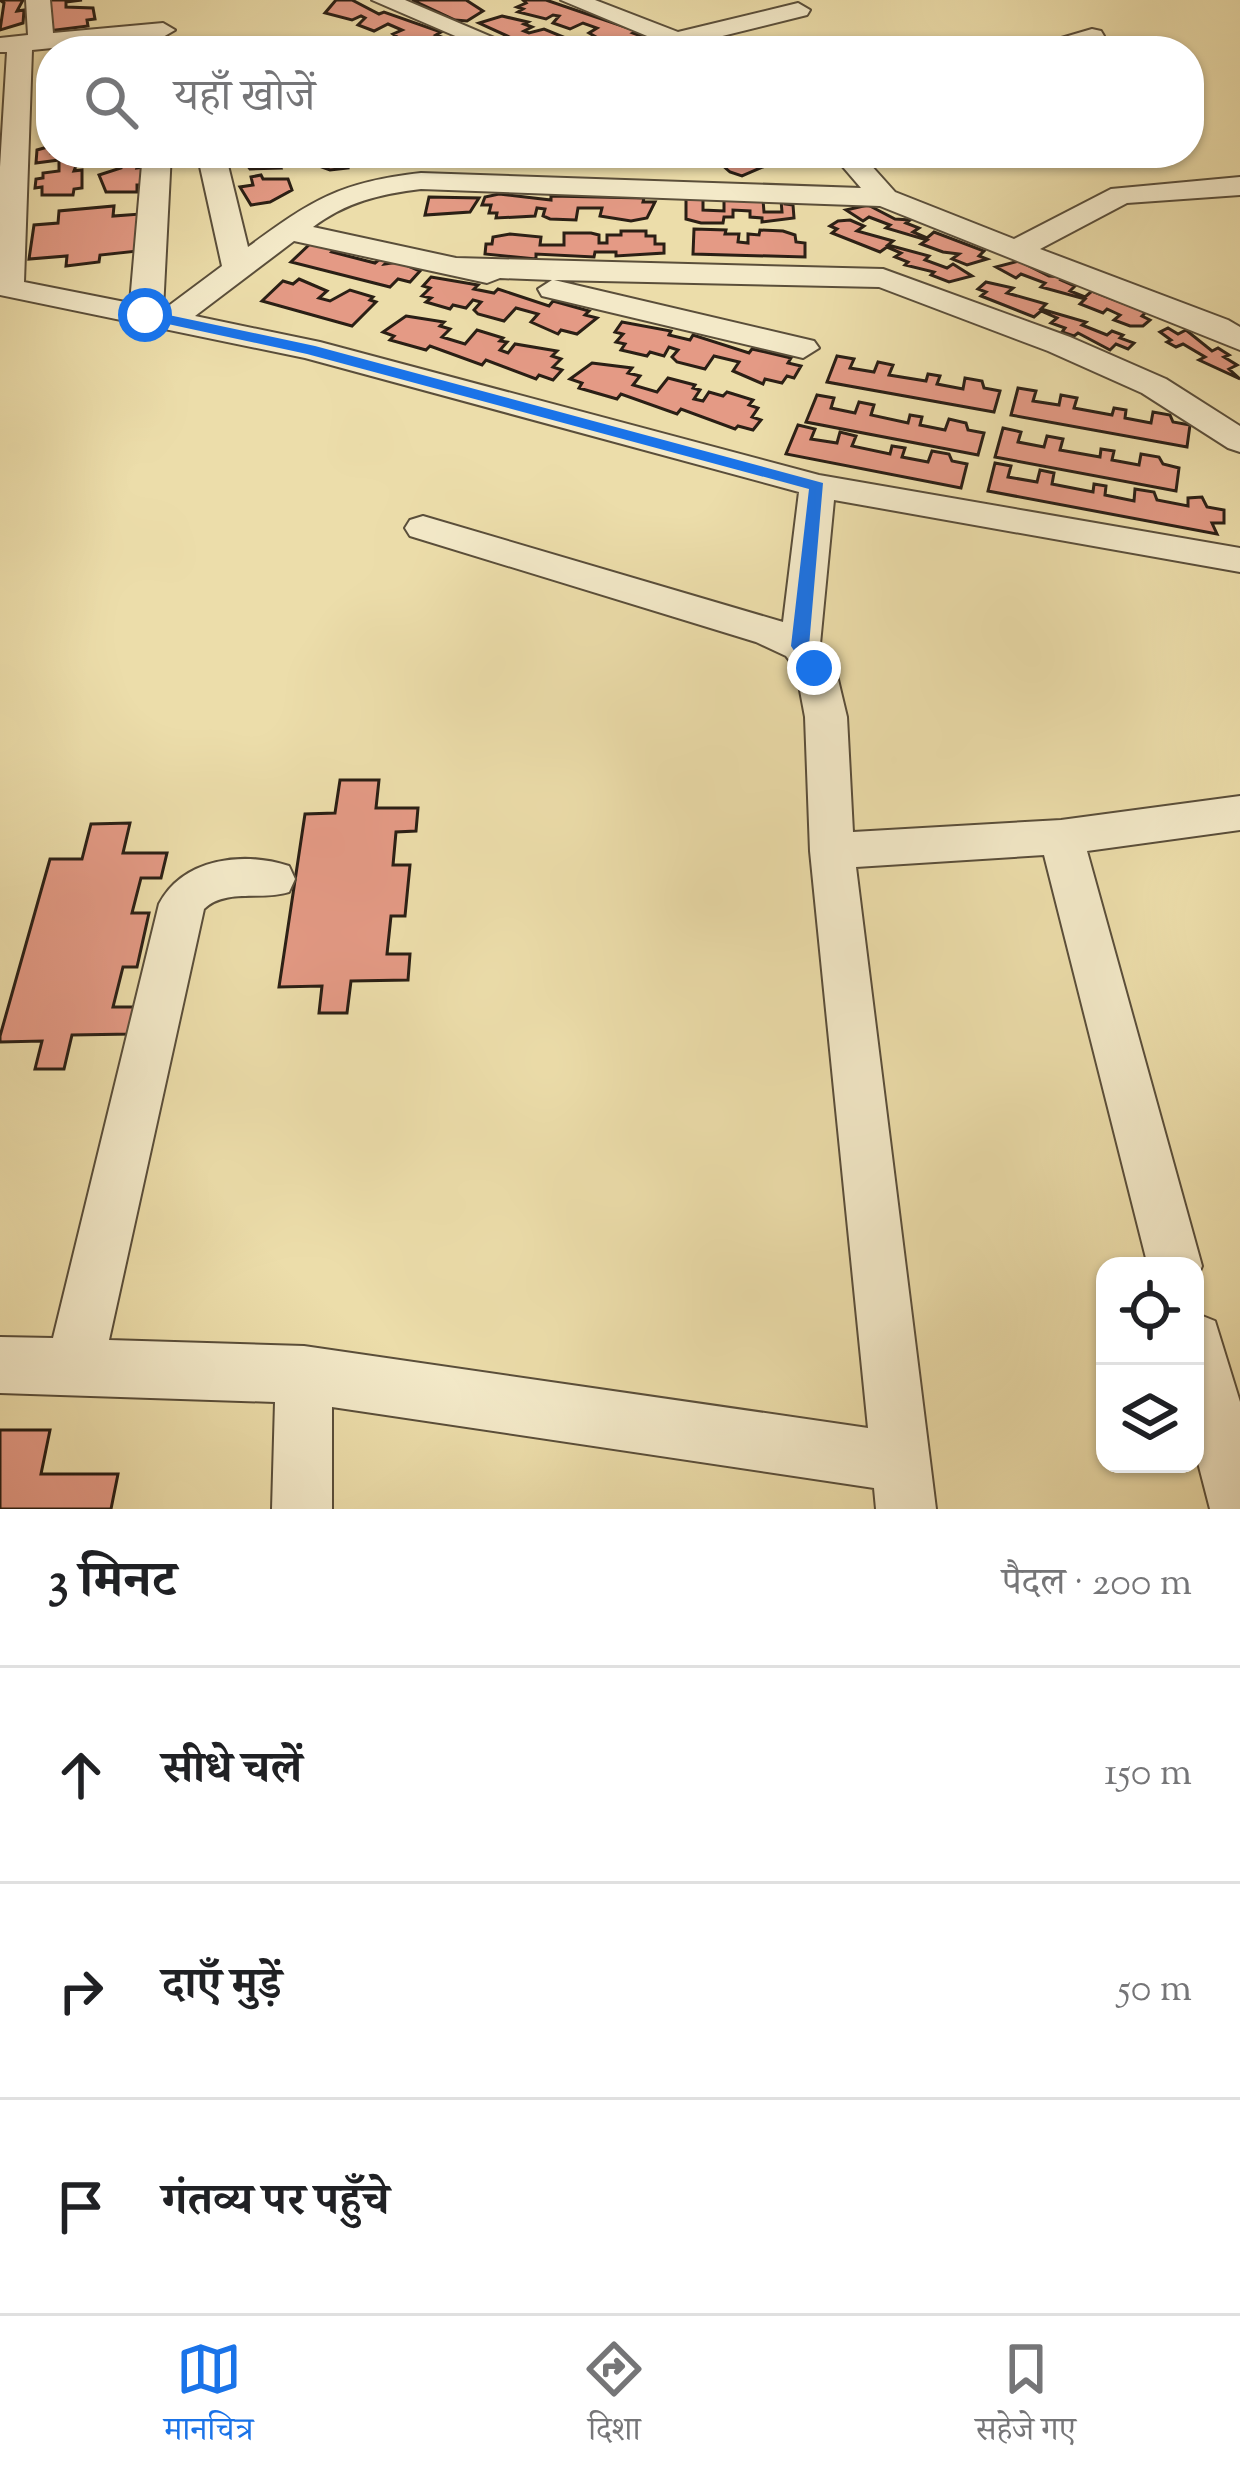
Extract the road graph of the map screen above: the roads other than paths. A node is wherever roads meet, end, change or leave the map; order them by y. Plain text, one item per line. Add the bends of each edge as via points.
1 (38, 0) edge
2 (166, 0) edge
3 (384, 0) edge
4 (573, 0) edge
5 (647, 4) dead end
6 (798, 10) dead end
7 (608, 13) junction
8 (1092, 35) dead end
9 (162, 36) edge
10 (455, 36) edge
11 (671, 36) edge
12 (691, 36) edge
13 (1089, 36) edge
14 (20, 43) edge
15 (157, 168) edge
16 (214, 168) edge
17 (520, 168) edge
18 (706, 168) edge
19 (858, 168) edge
20 (528, 183) junction
21 (1240, 186) edge
22 (732, 191) junction
23 (885, 198) junction
24 (289, 231) junction
25 (1018, 249) junction
26 (458, 267) junction
27 (238, 269) junction
28 (4, 287) edge
29 (157, 317) junction
30 (1240, 340) edge
31 (803, 348) dead end
32 (1240, 441) edge
33 (818, 486) junction
34 (423, 528) dead end
35 (1240, 560) edge
36 (800, 646) junction
37 (1240, 813) edge
38 (1060, 837) junction
39 (832, 851) junction
40 (273, 880) dead end
41 (1173, 1257) edge
42 (0, 1365) edge
43 (75, 1365) junction
44 (1201, 1365) edge
45 (304, 1374) junction
46 (902, 1485) edge
47 (302, 1509) edge
48 (1240, 1509) edge

1 - 14 street
2 - 9 street
3 - 10 street
4 - 7 street
5 - 7 street
6 - 12 street
7 - 11 street
8 - 13 street
14 - 28 street
15 - 29 street
16 - 27 street
17 - 20 street
18 - 22 street
19 - 23 street
20 - 22 street
20 - 24 street via 377,186 325,204
21 - 25 street via 1121,195
22 - 23 street
23 - 25 street
24 - 26 street
24 - 27 street
25 - 30 street
26 - 31 street
26 - 32 street via 883,278 1154,386
27 - 29 street
28 - 29 street
29 - 33 street
33 - 35 street
33 - 36 street
34 - 36 street
36 - 39 street via 826,717
37 - 38 street
38 - 39 street
38 - 41 street
39 - 46 street
40 - 43 street via 203,881 182,904
42 - 43 street
43 - 45 street
44 - 48 street
45 - 46 street
45 - 47 street

